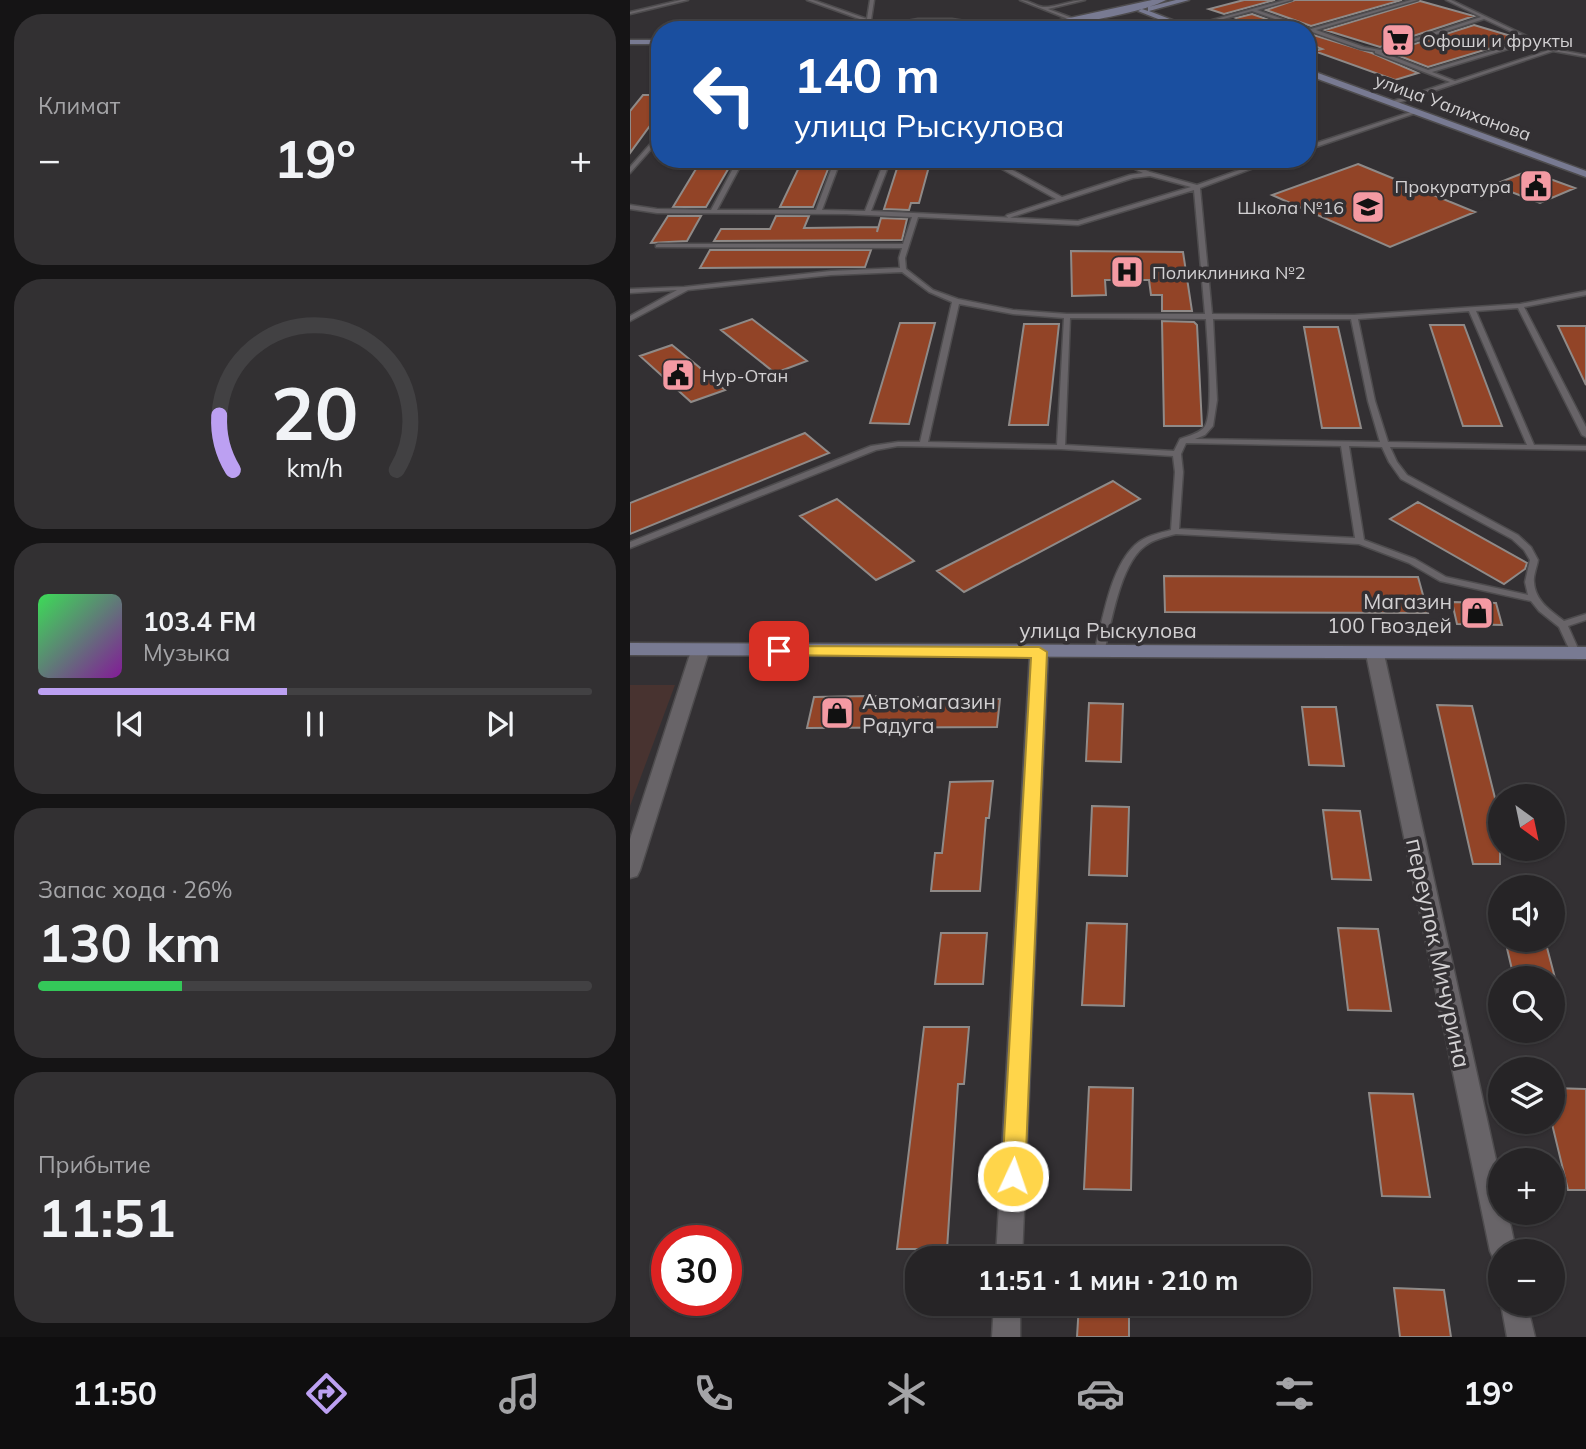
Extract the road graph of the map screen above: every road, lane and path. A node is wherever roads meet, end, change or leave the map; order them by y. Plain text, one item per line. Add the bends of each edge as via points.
1 (686, 0) edge
2 (809, 0) edge
3 (872, 0) edge
4 (1022, 0) edge
5 (1083, 0) edge
6 (1162, 0) edge
7 (1185, 0) edge
8 (1290, 0) edge
9 (1416, 0) edge
10 (1448, 0) edge
11 (647, 4) dead end
12 (654, 7) junction
13 (1044, 9) junction
14 (1137, 9) junction
15 (1252, 10) junction
16 (630, 13) edge
17 (1486, 17) junction
18 (1073, 20) junction
19 (869, 21) joint
20 (933, 21) edge
21 (961, 21) edge
22 (1068, 21) edge
23 (1088, 21) edge
24 (1167, 21) edge
25 (1214, 21) edge
26 (1284, 21) edge
27 (1316, 29) edge
28 (1316, 32) edge
29 (1534, 40) junction
30 (651, 43) edge
31 (632, 46) edge
32 (651, 47) edge
33 (1378, 50) junction
34 (1553, 50) junction
35 (1586, 56) edge
36 (1426, 72) junction
37 (1316, 75) edge
38 (1454, 82) junction
39 (1392, 103) junction
40 (1416, 112) junction
41 (1316, 145) edge
42 (651, 146) edge
43 (736, 168) edge
44 (835, 168) edge
45 (884, 168) edge
46 (1004, 168) edge
47 (1137, 168) edge
48 (1249, 168) edge
49 (630, 172) edge
50 (1150, 174) junction
51 (1586, 174) edge
52 (1197, 187) junction
53 (1061, 199) junction
54 (630, 207) edge
55 (713, 212) junction
56 (818, 212) junction
57 (867, 213) junction
58 (916, 215) junction
59 (1002, 218) junction
60 (658, 246) dead end
61 (906, 246) junction
62 (903, 270) junction
63 (686, 288) junction
64 (630, 291) edge
65 (1585, 296) edge
66 (956, 301) junction
67 (1520, 306) junction
68 (1472, 310) junction
69 (1067, 316) junction
70 (1209, 316) junction
71 (1354, 317) junction
72 (630, 318) edge
73 (1586, 435) edge
74 (1183, 441) junction
75 (924, 443) junction
76 (1345, 444) junction
77 (1383, 445) junction
78 (1061, 447) junction
79 (1532, 448) junction
80 (1586, 448) edge
81 (1177, 454) junction
82 (1175, 531) junction
83 (1360, 541) junction
84 (630, 545) edge
85 (1534, 599) junction
86 (1586, 617) edge
87 (1563, 625) junction
88 (630, 649) edge
89 (700, 651) junction
90 (1039, 652) junction
91 (1099, 653) junction
92 (1580, 653) edge
93 (1375, 654) junction
94 (630, 870) edge
95 (1500, 1239) edge
96 (1010, 1246) edge
97 (1007, 1316) edge
98 (1517, 1316) edge
99 (1006, 1337) edge
100 (1521, 1337) edge

1 - 12 lane
2 - 19 lane
3 - 19 lane
4 - 13 lane
5 - 13 lane
6 - 14 street
7 - 14 street
8 - 15 lane
9 - 27 lane
10 - 17 lane
11 - 12 lane
12 - 16 lane
13 - 18 lane
14 - 18 street
14 - 23 street
14 - 24 street
15 - 25 lane
15 - 26 lane
17 - 29 lane
17 - 33 lane
18 - 22 street
20 - 21 lane
28 - 33 lane
29 - 34 lane
29 - 36 lane
30 - 31 street
31 - 32 street
33 - 36 lane via 1378,54
34 - 35 lane
34 - 38 lane
36 - 38 lane
37 - 39 street, улица Уалиханова
38 - 39 lane
39 - 40 street, улица Уалиханова
40 - 41 lane
40 - 51 street, улица Уалиханова
42 - 49 lane
43 - 55 lane
44 - 56 lane
45 - 57 lane
46 - 53 lane
47 - 50 lane
48 - 52 lane
50 - 52 lane
50 - 53 lane
52 - 59 lane via 1078,223
52 - 70 lane
53 - 59 lane
54 - 55 lane
55 - 56 lane
56 - 57 lane
57 - 58 lane
58 - 59 lane
58 - 61 lane
60 - 61 lane
61 - 62 lane
62 - 63 lane
62 - 66 lane via 931,291
63 - 64 lane
63 - 72 lane
65 - 67 lane
66 - 69 lane
66 - 75 lane
67 - 68 lane
67 - 73 lane
68 - 71 lane
68 - 79 lane
69 - 70 lane
69 - 78 lane
70 - 71 lane
70 - 74 lane via 1213,400 1209,426
71 - 77 lane
74 - 76 lane
74 - 81 lane
75 - 78 lane
75 - 84 lane via 874,448
76 - 77 lane
76 - 83 lane
77 - 79 lane
77 - 85 lane via 1404,477 1515,537 1528,549 1534,559 1529,582
78 - 81 lane
79 - 80 lane
81 - 82 lane
82 - 83 lane
82 - 91 lane via 1139,546 1125,564
83 - 85 lane via 1443,579
85 - 87 lane
86 - 87 lane
87 - 92 lane
88 - 89 street, улица Рыскулова
89 - 90 street, улица Рыскулова
89 - 94 street
90 - 91 street, улица Рыскулова
90 - 96 street
91 - 93 street, улица Рыскулова
92 - 93 street, улица Рыскулова
93 - 95 street, переулок Мичурина
97 - 99 street
98 - 100 street

